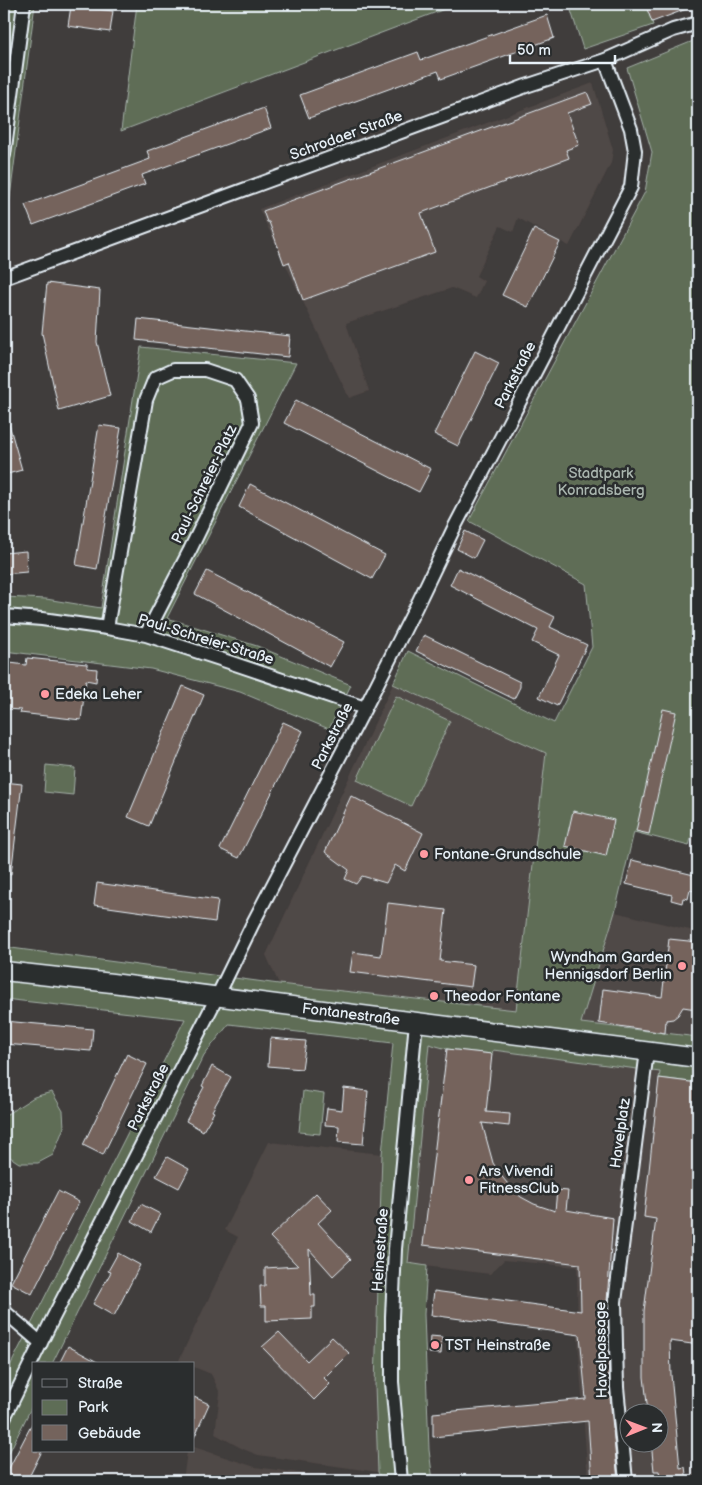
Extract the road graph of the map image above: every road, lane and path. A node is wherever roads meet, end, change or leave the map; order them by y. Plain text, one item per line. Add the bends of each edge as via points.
1 (24, 4) edge
2 (698, 23) edge
3 (605, 60) junction
4 (4, 155) edge
5 (4, 278) edge
6 (4, 616) edge
7 (107, 628) junction
8 (146, 635) junction
9 (365, 708) junction
10 (4, 971) edge
11 (217, 997) junction
12 (416, 1022) junction
13 (647, 1051) junction
14 (698, 1058) edge
15 (625, 1219) joint
16 (4, 1307) edge
17 (41, 1343) junction
18 (4, 1418) edge
19 (401, 1481) edge
20 (626, 1481) edge

1 - 4 street
2 - 3 street, Schrodaer Straße via 673,30
3 - 5 street, Schrodaer Straße
3 - 9 street, Parkstraße via 631,128 635,151 631,187 453,530
6 - 7 street, Paul-Schreier-Straße
7 - 8 street, Paul-Schreier-Straße
7 - 8 street, Paul-Schreier-Platz via 146,400 155,378 173,370 205,370 235,380 248,399 252,423
8 - 9 street, Paul-Schreier-Straße
9 - 11 street, Parkstraße
10 - 11 street, Fontanestraße
11 - 12 street, Fontanestraße
11 - 17 street, Parkstraße
12 - 13 street, Fontanestraße
12 - 19 street, Heinestraße via 395,1249 392,1317 392,1382
13 - 14 street, Fontanestraße
13 - 15 street, Havelplatz
15 - 20 street, Havelpassage via 615,1302 617,1387
16 - 17 street via 5,1312
17 - 18 street, Parkstraße

